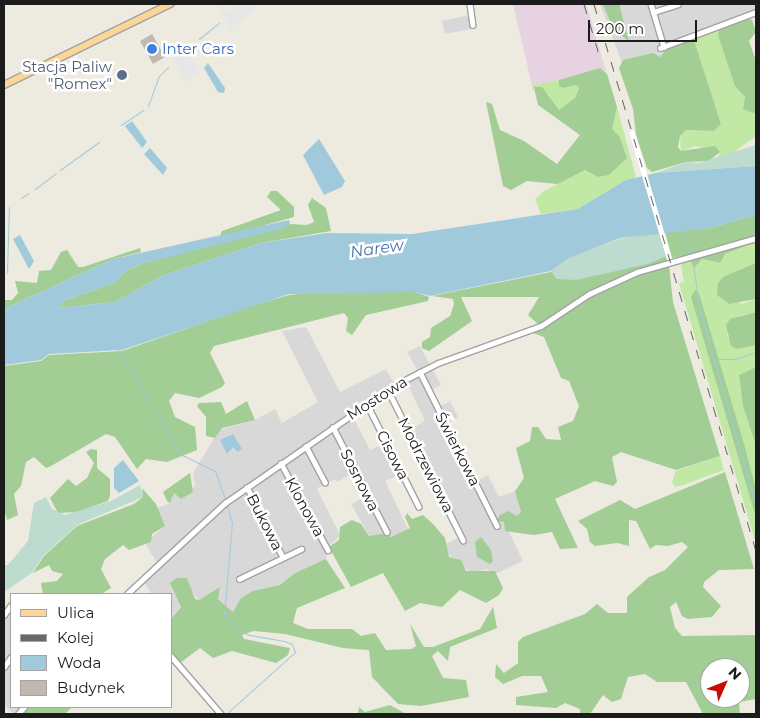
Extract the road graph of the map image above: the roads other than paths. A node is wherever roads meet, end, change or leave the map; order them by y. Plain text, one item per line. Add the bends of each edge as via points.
1 (170, 4) edge
2 (470, 4) edge
3 (651, 4) edge
4 (678, 4) edge
5 (654, 12) junction
6 (756, 12) edge
7 (473, 25) dead end
8 (4, 85) edge
9 (756, 238) edge
10 (420, 372) junction
11 (388, 390) junction
12 (367, 404) junction
13 (333, 427) junction
14 (306, 446) junction
15 (281, 463) junction
16 (325, 482) dead end
17 (247, 487) junction
18 (419, 507) dead end
19 (497, 526) dead end
20 (387, 532) dead end
21 (463, 540) dead end
22 (301, 549) dead end
23 (328, 550) dead end
24 (283, 557) junction
25 (239, 579) dead end
26 (128, 593) edge
27 (172, 657) edge
28 (221, 714) edge

1 - 8 main road
2 - 7 street
3 - 5 street
4 - 5 street
5 - 6 street via 662,48
9 - 10 street, Mostowa via 664,262 597,290 542,326
10 - 11 street, Mostowa
10 - 19 street, Świerkowa
11 - 12 street, Mostowa
11 - 21 street, Modrzewiowa
12 - 13 street, Mostowa
12 - 18 street, Cisowa
13 - 14 street, Mostowa
13 - 20 street, Sosnowa
14 - 15 street, Mostowa
14 - 16 street
15 - 17 street, Mostowa
15 - 23 street, Klonowa
17 - 24 street, Bukowa
17 - 26 street, Mostowa
22 - 24 street
24 - 25 street
27 - 28 street

